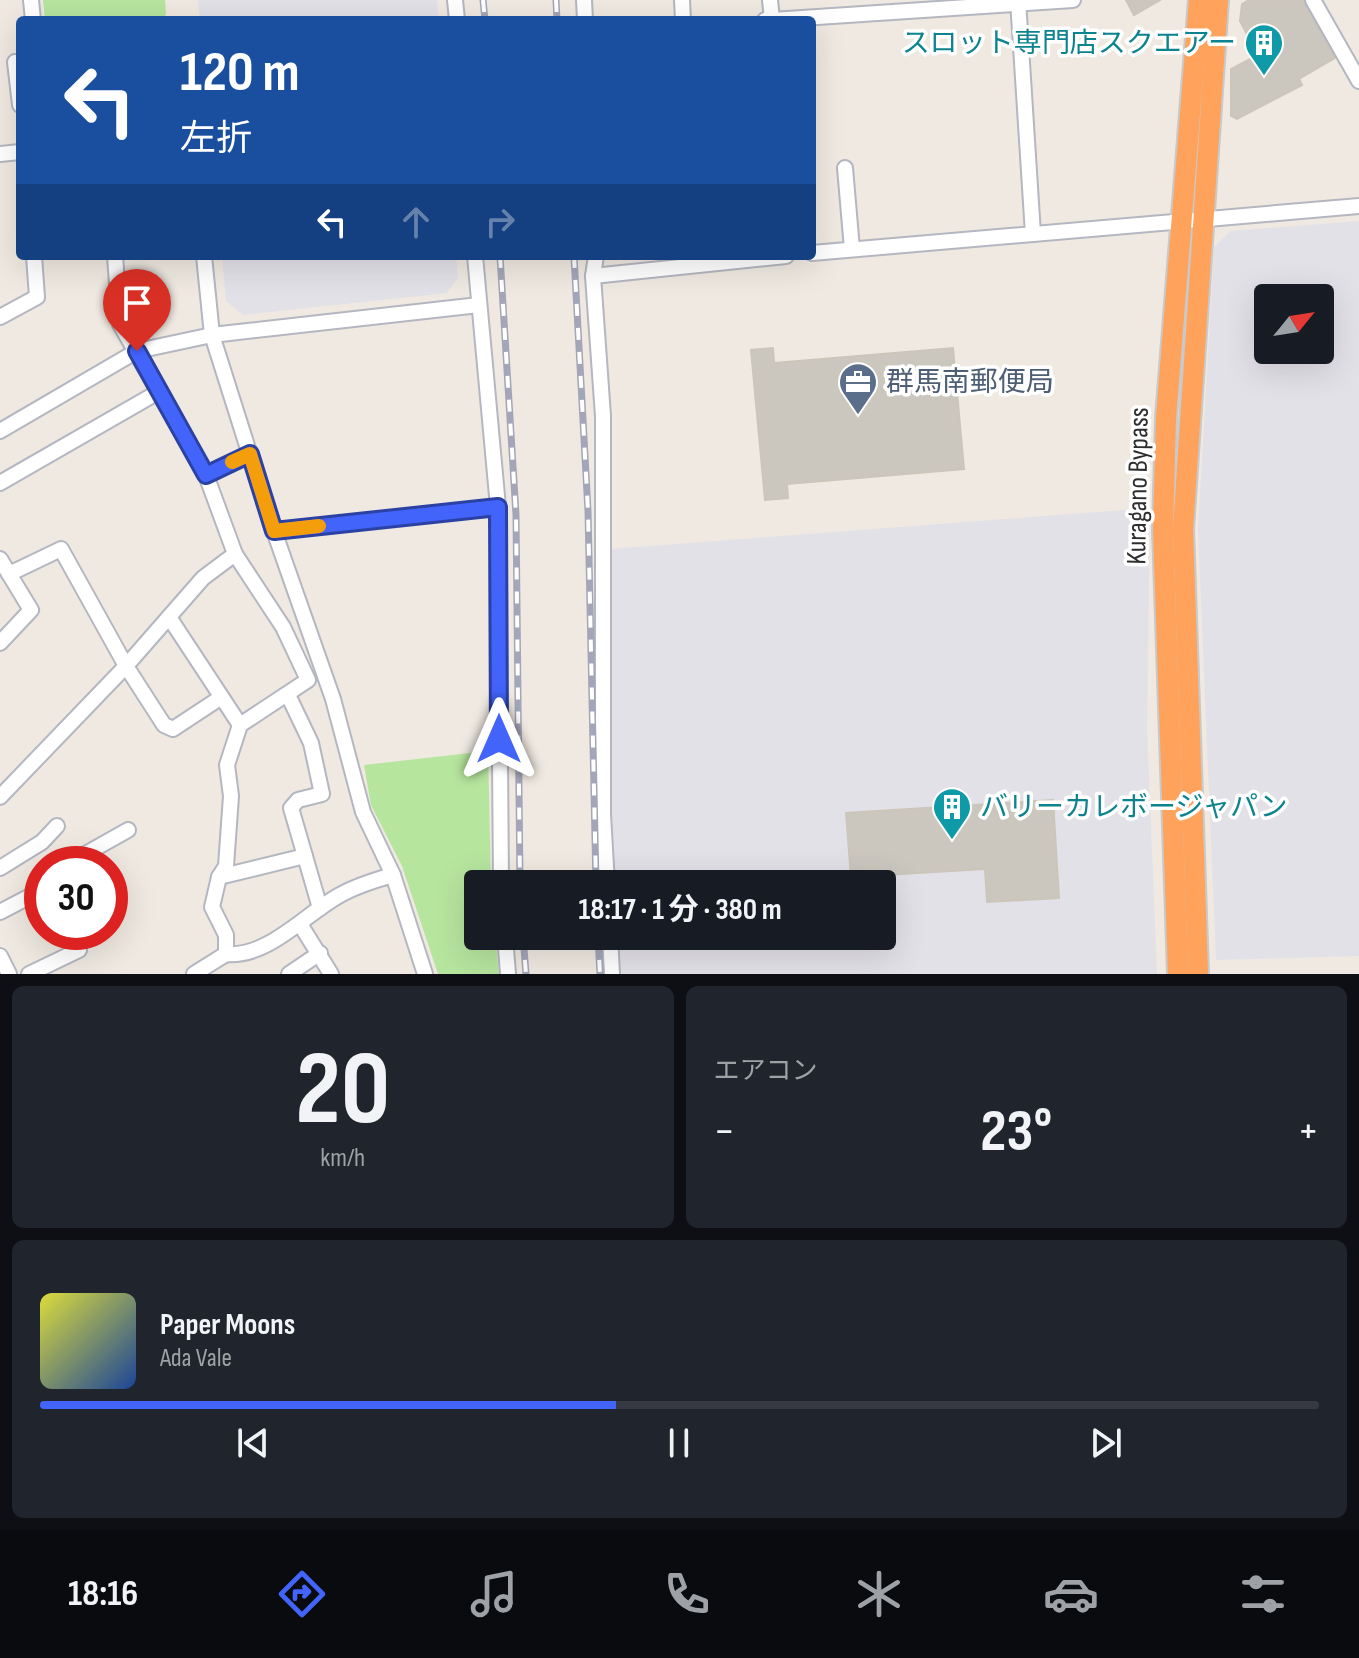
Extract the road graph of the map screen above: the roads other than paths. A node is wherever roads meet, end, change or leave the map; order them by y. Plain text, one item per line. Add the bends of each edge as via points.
1 (1073, 0) edge
2 (1199, 0) edge
3 (1218, 0) edge
4 (1313, 0) edge
5 (1018, 2) edge
6 (918, 5) edge
7 (811, 16) edge
8 (1359, 49) edge
9 (1345, 57) junction
10 (12, 62) edge
11 (1359, 81) edge
12 (16, 84) edge
13 (845, 168) dead end
14 (1359, 206) edge
15 (1205, 219) junction
16 (1183, 221) junction
17 (1033, 234) junction
18 (852, 249) junction
19 (816, 253) edge
20 (34, 260) edge
21 (115, 260) edge
22 (204, 260) edge
23 (475, 260) edge
24 (595, 260) edge
25 (747, 260) edge
26 (593, 276) junction
27 (479, 305) junction
28 (0, 317) edge
29 (212, 335) junction
30 (137, 351) junction
31 (160, 391) junction
32 (0, 431) edge
33 (250, 454) junction
34 (206, 475) junction
35 (0, 483) edge
36 (498, 507) junction
37 (274, 531) junction
38 (235, 554) junction
39 (0, 559) edge
40 (9, 574) junction
41 (169, 617) junction
42 (0, 643) edge
43 (126, 666) junction
44 (288, 695) junction
45 (220, 698) junction
46 (240, 725) junction
47 (0, 797) edge
48 (57, 826) dead end
49 (128, 830) dead end
50 (100, 846) edge
51 (305, 856) junction
52 (0, 868) edge
53 (501, 870) edge
54 (606, 870) edge
55 (393, 875) junction
56 (219, 877) junction
57 (24, 899) edge
58 (320, 908) junction
59 (0, 912) edge
60 (300, 924) junction
61 (79, 950) edge
62 (506, 950) edge
63 (611, 950) edge
64 (320, 953) junction
65 (226, 954) junction
66 (0, 956) edge
67 (9, 974) edge
68 (29, 974) edge
69 (194, 974) edge
70 (289, 974) edge
71 (331, 974) edge
72 (425, 974) edge
73 (508, 974) edge
74 (612, 974) edge
75 (1178, 974) edge
76 (1198, 974) edge

1 - 5 street
2 - 16 highway, Kuragano Bypass
3 - 15 highway, Kuragano Bypass
4 - 9 street
5 - 6 street
5 - 17 street
6 - 7 street
8 - 9 street
9 - 11 street
10 - 12 street
13 - 18 street
14 - 15 street
15 - 16 street
15 - 76 highway, Kuragano Bypass via 1183,529
16 - 17 street
16 - 75 highway, Kuragano Bypass via 1166,418 1163,530
17 - 18 street
18 - 19 street
20 - 28 street via 37,297
21 - 30 street via 120,324
22 - 29 street
23 - 27 street
24 - 26 street
25 - 26 street
26 - 54 street via 603,416
27 - 29 street
27 - 36 street
29 - 30 street
29 - 33 street
30 - 31 street
30 - 32 street
31 - 34 street
31 - 35 street
33 - 34 street
33 - 37 street
34 - 38 street
36 - 37 street
36 - 53 street
37 - 55 street via 333,699 363,812
38 - 41 street via 203,578
38 - 44 street via 283,627 308,680
39 - 40 street
40 - 42 street via 31,610
40 - 43 street via 61,549
41 - 43 street
41 - 45 street
43 - 45 street via 164,725 173,729
43 - 47 street
44 - 46 street
44 - 51 street via 311,743 322,794 298,800 291,808
45 - 46 street
46 - 56 street via 227,765 231,796 226,866
48 - 52 street
49 - 50 street
51 - 56 street
51 - 58 street
55 - 58 street
55 - 72 street
56 - 65 street via 212,907 226,935
57 - 59 street
58 - 60 street
60 - 64 street
60 - 65 street via 242,955
61 - 68 street
62 - 73 street
63 - 74 street
64 - 70 street
64 - 71 street
65 - 69 street
66 - 67 street

